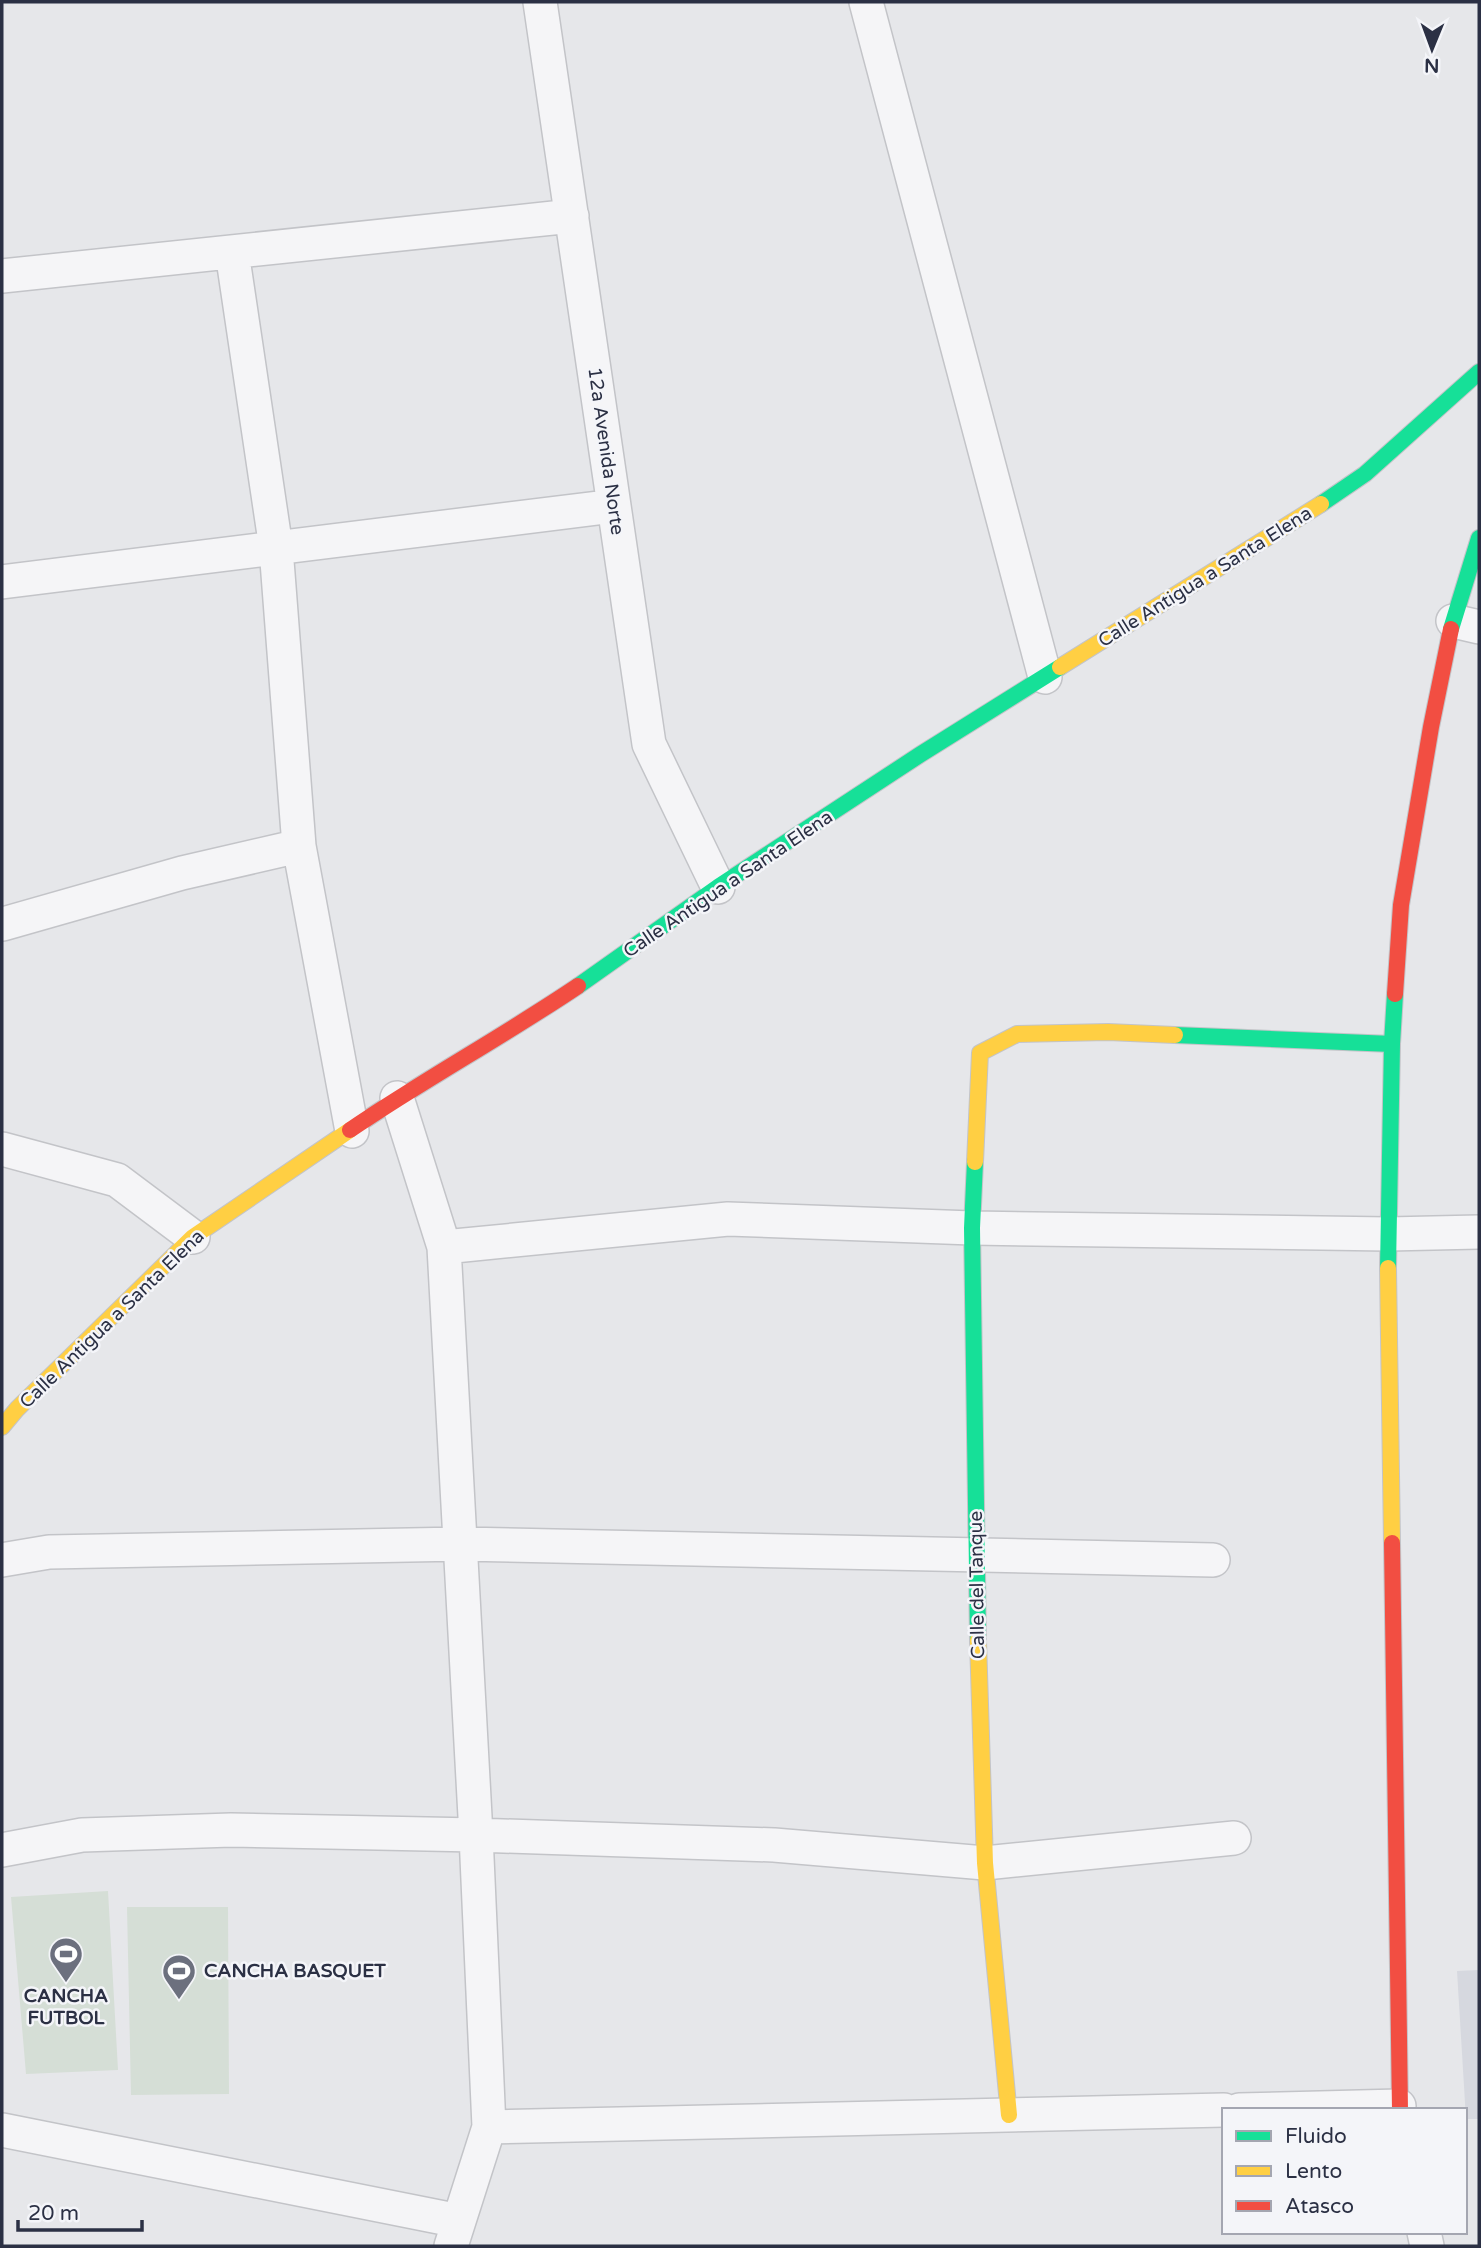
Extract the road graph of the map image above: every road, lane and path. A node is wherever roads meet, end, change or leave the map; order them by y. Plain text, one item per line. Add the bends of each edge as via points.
1 (540, 2) edge
2 (866, 2) edge
3 (572, 216) junction
4 (232, 252) junction
5 (2, 276) edge
6 (1479, 372) edge
7 (614, 506) junction
8 (1479, 538) edge
9 (276, 548) junction
10 (2, 582) edge
11 (1466, 624) edge
12 (1045, 677) junction
13 (299, 846) junction
14 (718, 887) junction
15 (3, 924) edge
16 (1392, 1044) junction
17 (397, 1098) junction
18 (352, 1131) junction
19 (2, 1149) edge
20 (972, 1228) junction
21 (1479, 1231) edge
22 (1388, 1234) junction
23 (193, 1237) junction
24 (444, 1247) junction
25 (2, 1427) edge
26 (461, 1544) junction
27 (976, 1556) junction
28 (1213, 1559) dead end
29 (2, 1560) edge
30 (476, 1835) junction
31 (1234, 1838) dead end
32 (2, 1850) edge
33 (985, 1863) junction
34 (1400, 2108) edge
35 (1222, 2110) edge
36 (1009, 2115) junction
37 (489, 2127) junction
38 (2, 2130) edge
39 (455, 2234) edge

1 - 3 street, 12a Avenida Norte
2 - 12 street
3 - 4 street
3 - 7 street, 12a Avenida Norte
4 - 5 street
4 - 9 street
6 - 12 street, Calle Antigua a Santa Elena via 1336,495
7 - 9 street
7 - 14 street, 12a Avenida Norte via 649,744
8 - 11 street
9 - 10 street
9 - 13 street
11 - 16 street via 1431,727 1401,905
12 - 14 street, Calle Antigua a Santa Elena
13 - 15 street via 182,873
13 - 18 street
14 - 17 street, Calle Antigua a Santa Elena via 509,1032
16 - 20 street, Calle del Tanque via 1108,1032 1017,1034 980,1053
16 - 22 street
17 - 18 street, Calle Antigua a Santa Elena
17 - 24 street
18 - 23 street, Calle Antigua a Santa Elena
19 - 23 street via 117,1180
20 - 22 street
20 - 24 street via 728,1219
20 - 27 street, Calle del Tanque
21 - 22 street
22 - 34 street
23 - 25 street, Calle Antigua a Santa Elena
24 - 26 street
26 - 27 street
26 - 29 street via 49,1552
26 - 30 street
27 - 28 street
27 - 33 street, Calle del Tanque
30 - 32 street via 218,1831 82,1835
30 - 33 street via 774,1845
30 - 37 street
31 - 33 street
33 - 36 street, Calle del Tanque
35 - 36 street
36 - 37 street
37 - 39 street
38 - 39 street

